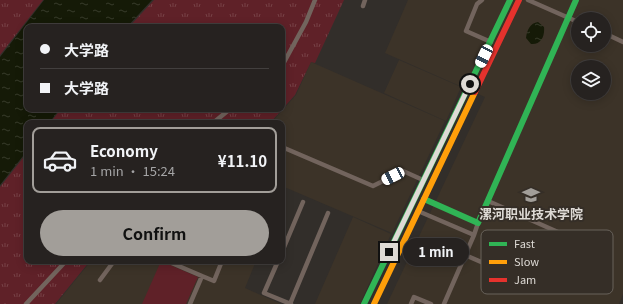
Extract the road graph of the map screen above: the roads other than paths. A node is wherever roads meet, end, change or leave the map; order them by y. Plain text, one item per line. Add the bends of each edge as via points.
1 (315, 0) edge
2 (365, 0) edge
3 (482, 0) edge
4 (510, 0) edge
5 (519, 0) edge
6 (528, 0) edge
7 (576, 0) edge
8 (363, 6) dead end
9 (568, 18) junction
10 (571, 19) edge
11 (611, 36) edge
12 (490, 42) junction
13 (623, 42) edge
14 (285, 60) edge
15 (226, 112) edge
16 (217, 120) edge
17 (285, 148) edge
18 (423, 180) junction
19 (424, 199) junction
20 (488, 201) junction
21 (303, 202) dead end
22 (418, 211) junction
23 (328, 213) dead end
24 (478, 223) junction
25 (552, 230) edge
26 (474, 235) junction
27 (285, 245) edge
28 (465, 255) junction
29 (481, 262) edge
30 (63, 264) edge
31 (112, 264) edge
32 (174, 264) edge
33 (221, 264) edge
34 (277, 264) edge
35 (202, 276) junction
36 (100, 280) dead end
37 (26, 304) edge
38 (190, 304) edge
39 (290, 304) edge
40 (364, 304) edge
41 (374, 304) edge
42 (411, 304) edge
43 (431, 304) edge
44 (444, 304) edge

1 - 14 street
2 - 8 street
3 - 12 street via 477,4 466,31
4 - 12 main road
5 - 19 main road
6 - 9 street
7 - 9 main road
9 - 10 street
9 - 20 main road
11 - 13 street
12 - 18 main road
15 - 16 street
17 - 18 street via 373,186 403,171
18 - 40 main road
19 - 22 main road
19 - 24 main road
20 - 24 main road
20 - 25 street
21 - 27 street
22 - 26 street
22 - 41 main road
23 - 39 street
24 - 26 street
26 - 28 street
28 - 29 street
28 - 44 street
30 - 37 street
31 - 36 street
32 - 35 street
33 - 35 street via 214,281
34 - 39 street via 264,293
35 - 38 street
42 - 43 street via 414,297

